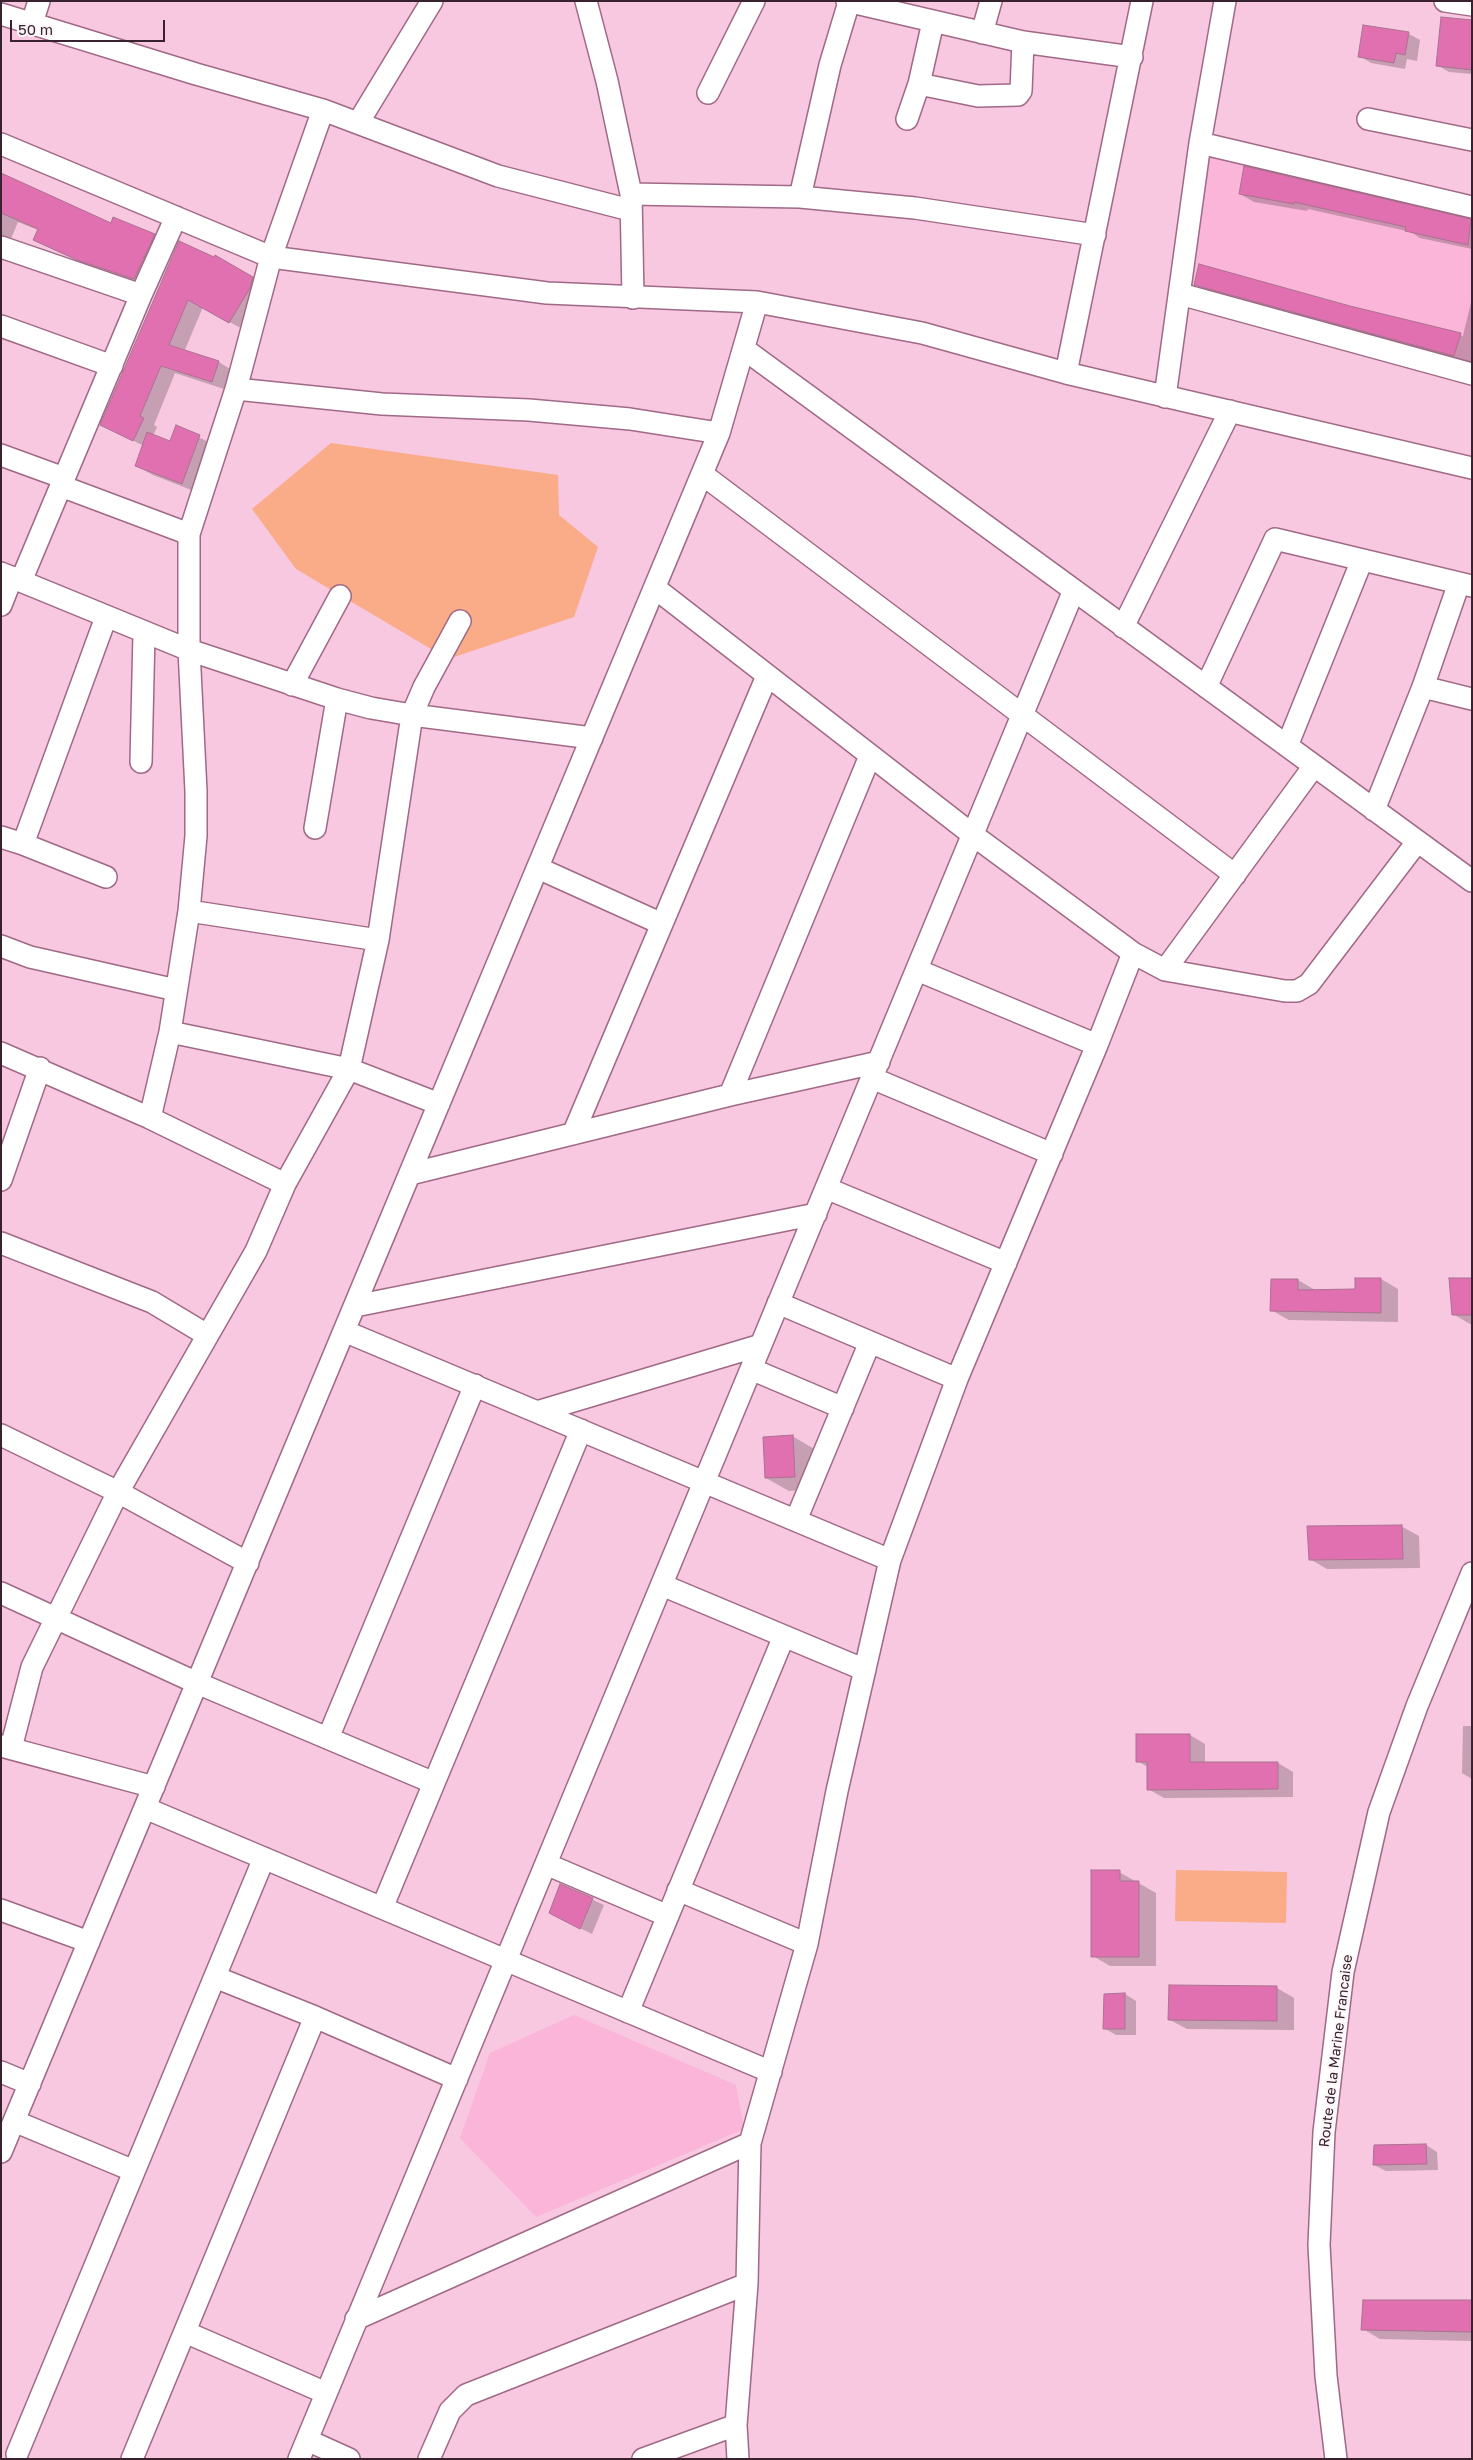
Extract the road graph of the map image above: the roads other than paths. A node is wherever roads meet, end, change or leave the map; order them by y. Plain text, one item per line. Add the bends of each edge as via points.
1 (39, 1) edge
2 (432, 1) edge
3 (586, 1) edge
4 (754, 1) edge
5 (848, 1) edge
6 (991, 1) edge
7 (1142, 1) edge
8 (1225, 1) edge
9 (1445, 1) edge
10 (1472, 5) edge
11 (1, 14) edge
12 (933, 22) junction
13 (32, 23) junction
14 (982, 34) junction
15 (1023, 42) junction
16 (1132, 57) junction
17 (919, 84) junction
18 (708, 93) dead end
19 (323, 110) junction
20 (907, 119) dead end
21 (1368, 119) dead end
22 (358, 123) junction
23 (1472, 140) edge
24 (1200, 143) junction
25 (1, 144) edge
26 (800, 197) junction
27 (631, 202) junction
28 (1472, 207) edge
29 (176, 217) junction
30 (1096, 235) junction
31 (1, 247) edge
32 (271, 257) junction
33 (140, 294) junction
34 (1180, 294) junction
35 (633, 298) junction
36 (757, 302) junction
37 (1, 326) edge
38 (744, 350) junction
39 (112, 366) junction
40 (1066, 373) junction
41 (1472, 374) edge
42 (236, 389) junction
43 (1165, 397) junction
44 (1230, 411) junction
45 (719, 433) junction
46 (1, 455) edge
47 (1472, 468) edge
48 (702, 474) junction
49 (63, 482) junction
50 (189, 534) junction
51 (1362, 560) junction
52 (12, 577) edge
53 (1465, 584) edge
54 (655, 588) junction
55 (1074, 590) junction
56 (340, 596) dead end
57 (1, 605) edge
58 (106, 617) junction
59 (460, 621) dead end
60 (1123, 627) junction
61 (144, 633) junction
62 (189, 650) junction
63 (767, 676) junction
64 (292, 685) junction
65 (1206, 687) junction
66 (1423, 687) junction
67 (337, 699) junction
68 (1472, 699) edge
69 (412, 715) junction
70 (1022, 716) junction
71 (592, 738) junction
72 (1287, 746) junction
73 (870, 756) junction
74 (140, 762) dead end
75 (1314, 766) junction
76 (1374, 810) junction
77 (316, 828) dead end
78 (972, 835) junction
79 (1, 837) edge
80 (1418, 842) junction
81 (23, 844) junction
82 (538, 868) junction
83 (1470, 873) edge
84 (1235, 875) junction
85 (106, 876) dead end
86 (189, 911) junction
87 (662, 924) junction
88 (378, 940) junction
89 (1, 946) edge
90 (1133, 953) junction
91 (917, 970) junction
92 (1165, 970) junction
93 (176, 990) junction
94 (170, 1032) junction
95 (1097, 1046) junction
96 (1, 1053) edge
97 (40, 1068) junction
98 (349, 1069) junction
99 (875, 1070) junction
100 (730, 1095) junction
101 (439, 1104) junction
102 (150, 1118) junction
103 (573, 1134) junction
104 (1052, 1154) junction
105 (410, 1174) junction
106 (1, 1180) edge
107 (285, 1184) junction
108 (826, 1188) junction
109 (816, 1214) junction
110 (1, 1243) edge
111 (1006, 1263) junction
112 (778, 1304) junction
113 (355, 1306) junction
114 (344, 1331) junction
115 (207, 1335) junction
116 (870, 1342) junction
117 (761, 1345) junction
118 (751, 1369) junction
119 (957, 1379) junction
120 (475, 1385) junction
121 (843, 1408) junction
122 (540, 1411) junction
123 (581, 1430) junction
124 (1, 1436) edge
125 (704, 1482) junction
126 (118, 1492) junction
127 (796, 1520) junction
128 (890, 1560) junction
129 (248, 1563) junction
130 (1472, 1573) edge
131 (662, 1585) junction
132 (1, 1593) edge
133 (57, 1620) junction
134 (784, 1636) junction
135 (865, 1670) junction
136 (197, 1684) junction
137 (328, 1738) junction
138 (6, 1747) edge
139 (434, 1783) junction
140 (154, 1787) junction
141 (145, 1808) junction
142 (264, 1858) junction
143 (546, 1864) junction
144 (678, 1890) junction
145 (382, 1908) junction
146 (1, 1910) edge
147 (668, 1916) junction
148 (89, 1942) junction
149 (807, 1944) junction
150 (506, 1960) junction
151 (215, 1977) junction
152 (628, 2012) junction
153 (315, 2017) junction
154 (1, 2072) edge
155 (771, 2072) junction
156 (457, 2078) junction
157 (30, 2084) junction
158 (14, 2121) junction
159 (750, 2142) junction
160 (1, 2152) edge
161 (134, 2171) junction
162 (747, 2284) junction
163 (356, 2320) junction
164 (185, 2332) junction
165 (326, 2393) junction
166 (736, 2425) junction
167 (303, 2449) edge
168 (15, 2454) edge
169 (132, 2459) edge
170 (349, 2459) edge
171 (429, 2459) edge
172 (643, 2459) edge
173 (738, 2459) edge
174 (1336, 2459) edge

1 - 13 street
2 - 22 street
3 - 27 street via 607,81
4 - 18 street
5 - 12 street
5 - 26 street via 826,79
6 - 14 street
7 - 16 street
8 - 24 street
9 - 10 street
11 - 13 street
12 - 14 street
12 - 17 street
13 - 19 street
14 - 15 street
15 - 16 street
15 - 17 street via 1021,91 1018,96 978,96
16 - 30 street
17 - 20 street
19 - 22 street
19 - 32 street
21 - 23 street
22 - 27 street via 498,176
24 - 28 street
24 - 34 street
25 - 29 street
26 - 27 street
26 - 30 street via 915,208
27 - 35 street
29 - 32 street
29 - 33 street
30 - 40 street
31 - 33 street
32 - 35 street via 547,292
32 - 42 street
33 - 39 street
34 - 41 street
34 - 43 street
35 - 36 street
36 - 38 street
36 - 40 street via 922,333
37 - 39 street
38 - 45 street
38 - 55 street
39 - 49 street
40 - 43 street
42 - 45 street via 382,404 612,417
42 - 50 street
43 - 44 street
44 - 47 street
44 - 60 street
45 - 48 street
46 - 49 street
48 - 54 street
48 - 70 street
49 - 50 street
49 - 52 street
50 - 62 street
51 - 53 street
51 - 65 street via 1275,539
51 - 72 street
52 - 57 street
52 - 58 street
53 - 66 street
54 - 63 street
54 - 71 street
55 - 60 street
55 - 70 street
56 - 64 street
58 - 61 street
58 - 81 street
59 - 69 street
60 - 65 street
61 - 62 street
61 - 74 street
62 - 64 street
62 - 86 street via 196,792 196,836
63 - 73 street
63 - 87 street
64 - 67 street
65 - 72 street
66 - 68 street
66 - 76 street
67 - 69 street
67 - 77 street
69 - 71 street
69 - 88 street
70 - 78 street
70 - 84 street
71 - 82 street
72 - 75 street
73 - 78 street
73 - 100 street
75 - 76 street
75 - 84 street
76 - 80 street
78 - 90 street
78 - 91 street
79 - 81 street
80 - 83 street
80 - 92 street via 1309,984 1297,991 1285,992
81 - 85 street
82 - 87 street
82 - 101 street
84 - 92 street
86 - 88 street
86 - 93 street
87 - 103 street
88 - 98 street
89 - 93 street via 30,957
90 - 92 street
90 - 95 street
91 - 95 street
91 - 99 street
93 - 94 street
94 - 98 street
94 - 102 street
95 - 104 street
96 - 97 street
97 - 102 street
97 - 106 street
98 - 101 street
98 - 107 street
99 - 100 street
99 - 104 street
99 - 108 street
100 - 103 street
101 - 105 street
102 - 107 street
103 - 105 street
104 - 111 street
105 - 113 street
107 - 115 street via 256,1251
108 - 109 street
108 - 111 street
109 - 112 street
109 - 113 street
110 - 115 street via 152,1302
111 - 119 street
112 - 116 street
112 - 117 street
113 - 114 street
114 - 120 street
114 - 129 street
115 - 126 street
116 - 119 street
116 - 121 street
117 - 118 street
117 - 122 street
118 - 121 street
118 - 125 street
119 - 128 street
120 - 122 street
120 - 137 street
121 - 127 street
122 - 123 street
123 - 125 street
123 - 139 street
124 - 126 street
125 - 127 street
125 - 131 street
126 - 129 street
126 - 133 street
127 - 128 street
128 - 135 street
129 - 136 street
130 - 174 street, Route de la Marine Francaise via 1417,1706 1379,1812 1343,1972 1324,2132 1319,2245 1326,2376
131 - 134 street
131 - 143 street
132 - 133 street
133 - 136 street
133 - 138 street via 32,1667
134 - 135 street
134 - 144 street
135 - 149 street via 836,1791
136 - 137 street
136 - 140 street
137 - 139 street
138 - 140 street
139 - 145 street
140 - 141 street
141 - 142 street
141 - 148 street
142 - 145 street
142 - 151 street
143 - 147 street
143 - 150 street
144 - 147 street
144 - 149 street
145 - 150 street
146 - 148 street
147 - 152 street
148 - 157 street
149 - 155 street
150 - 152 street
150 - 156 street
151 - 153 street
151 - 161 street
152 - 155 street
153 - 156 street
153 - 164 street
154 - 157 street
155 - 159 street
156 - 163 street
157 - 158 street
158 - 160 street
158 - 161 street
159 - 162 street
159 - 163 street
161 - 168 street
162 - 166 street
162 - 171 street via 466,2394 450,2411
163 - 165 street
164 - 165 street
164 - 169 street
165 - 167 street
166 - 172 street
166 - 173 street
167 - 170 street

